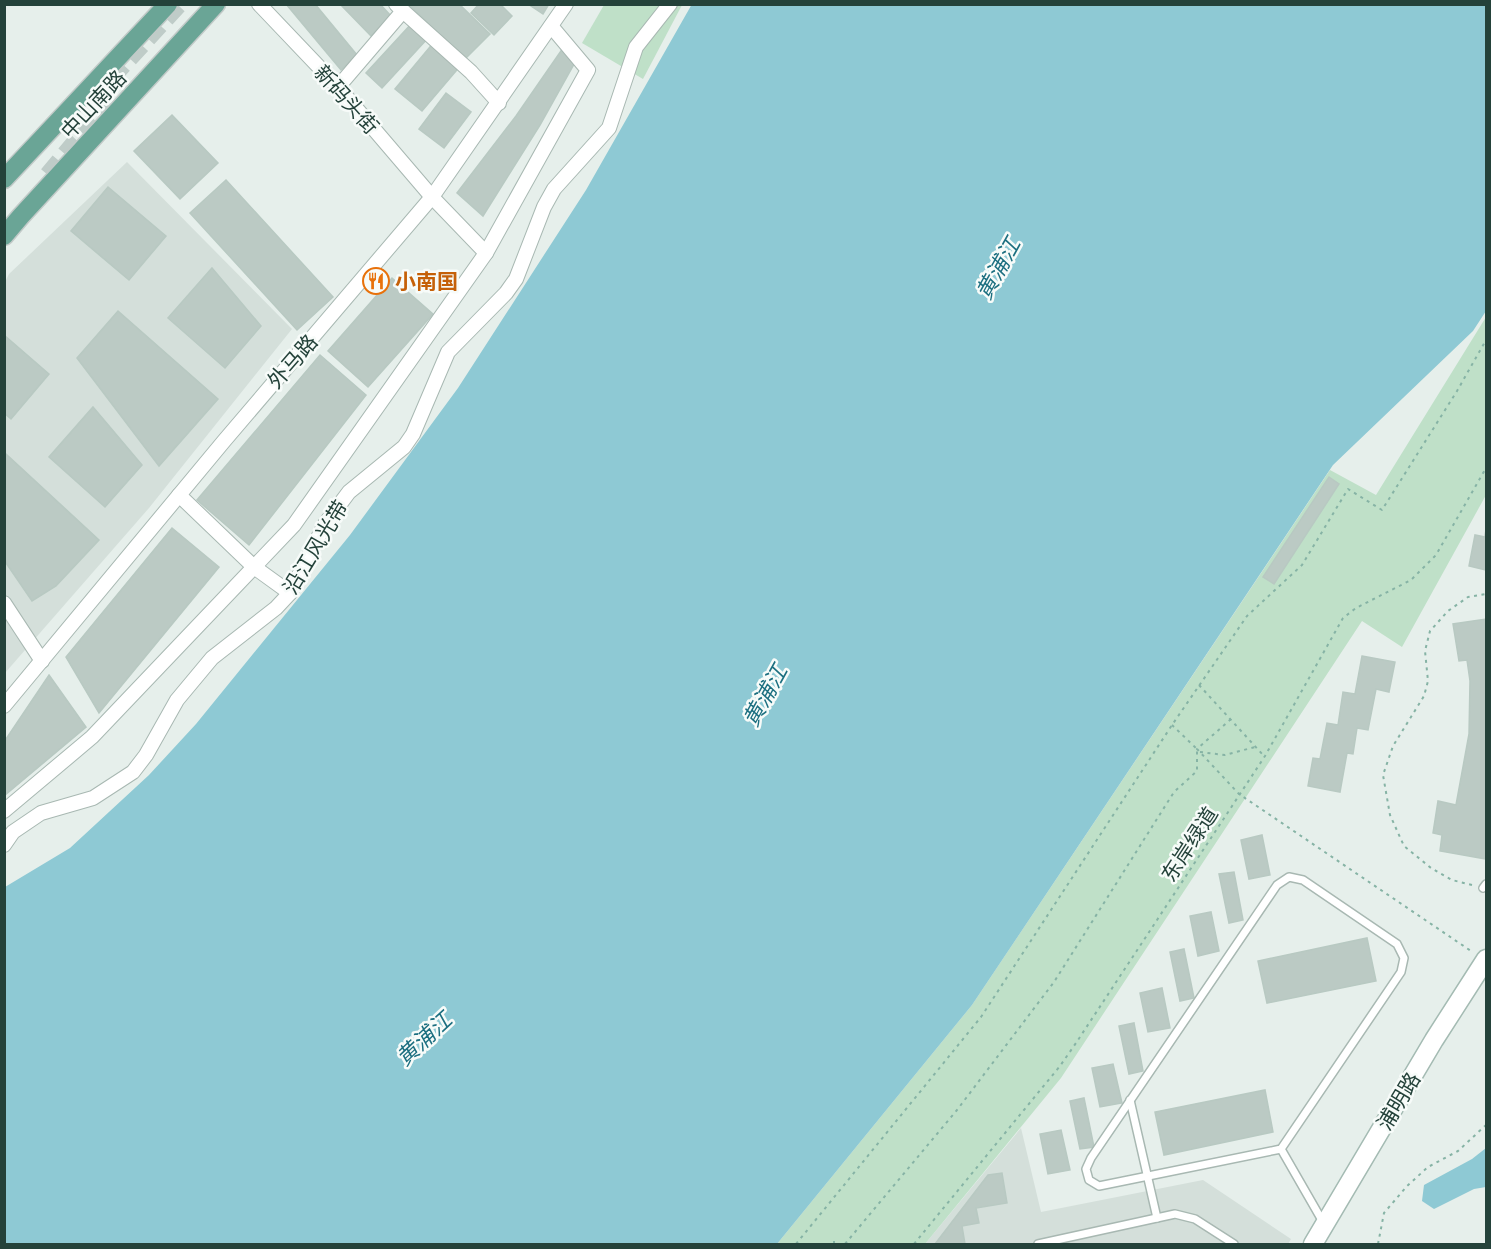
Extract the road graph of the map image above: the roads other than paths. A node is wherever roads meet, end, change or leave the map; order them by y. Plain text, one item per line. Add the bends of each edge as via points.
1 (168, 4) edge
2 (216, 4) edge
3 (259, 4) edge
4 (566, 4) edge
5 (670, 4) edge
6 (399, 8) edge
7 (551, 26) junction
8 (338, 87) junction
9 (499, 103) junction
10 (4, 178) edge
11 (432, 197) junction
12 (4, 236) edge
13 (486, 253) junction
14 (179, 495) junction
15 (254, 567) junction
16 (290, 593) junction
17 (4, 603) edge
18 (42, 660) junction
19 (4, 706) edge
20 (4, 812) edge
21 (4, 845) edge
22 (1486, 960) edge
23 (1130, 1100) junction
24 (1281, 1149) junction
25 (1148, 1176) junction
26 (1157, 1218) junction
27 (1325, 1224) junction
28 (1231, 1244) edge
29 (1038, 1245) edge
30 (1313, 1245) edge

1 - 10 main road, 中山南路
2 - 12 main road, 中山南路
3 - 8 street, 新码头街
4 - 7 street, 外马路
5 - 16 street, 沿江风光带 via 636,47 609,128 554,189 516,279 448,352 414,434 350,492 326,524
6 - 8 street
6 - 9 street via 471,72
7 - 9 street, 外马路
7 - 13 street via 588,70
8 - 11 street, 新码头街
9 - 11 street, 外马路
11 - 13 street, 新码头街
11 - 14 street, 外马路
13 - 15 street via 294,525
14 - 15 street
14 - 18 street, 外马路
15 - 16 street
15 - 20 street via 92,737
16 - 21 street, 沿江风光带 via 212,658 177,700 133,772 93,798 41,813 13,832
17 - 18 street
18 - 19 street, 外马路
22 - 27 main road, 浦明路
23 - 24 lane via 1277,885 1289,877 1303,880 1397,944 1404,958 1401,972
23 - 25 lane
23 - 25 lane via 1086,1169 1089,1180 1099,1186
24 - 25 lane
24 - 27 lane
25 - 26 lane
26 - 28 lane via 1175,1214 1195,1220
26 - 29 lane
27 - 30 main road, 浦明路

